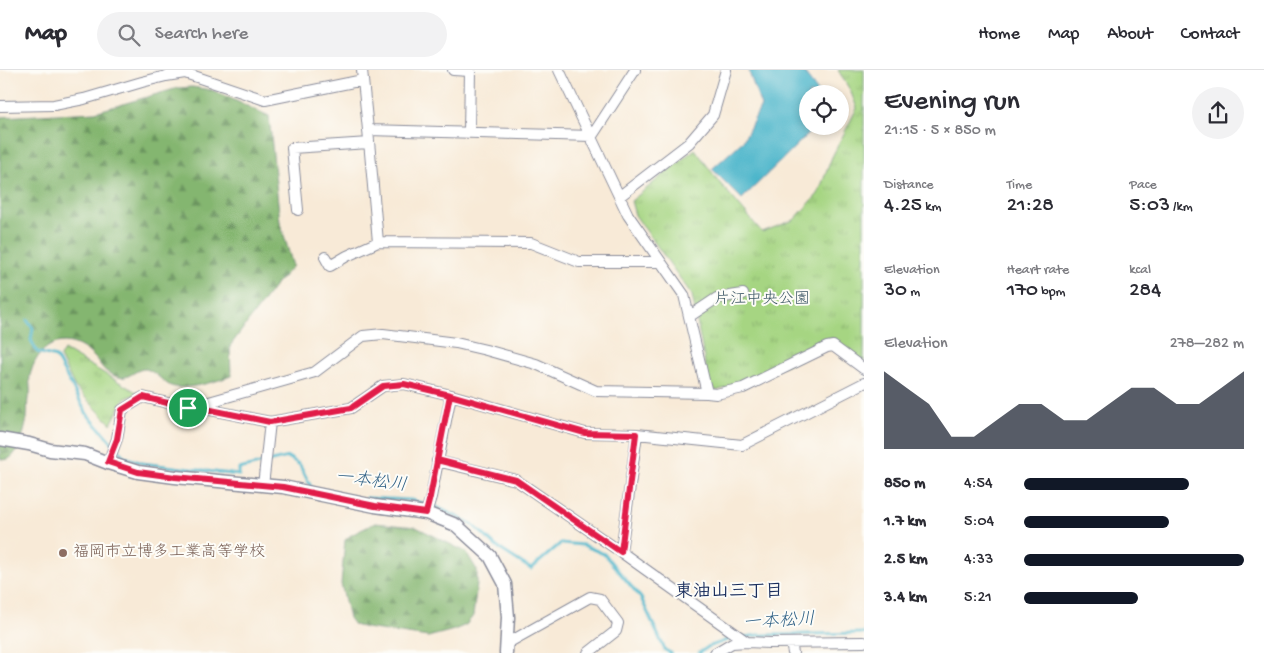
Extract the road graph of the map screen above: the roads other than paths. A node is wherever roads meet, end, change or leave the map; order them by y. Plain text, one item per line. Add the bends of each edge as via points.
1 (453, 70) edge
2 (470, 70) edge
3 (559, 70) edge
4 (635, 70) edge
5 (726, 70) edge
6 (362, 75) edge
7 (0, 106) edge
8 (368, 130) junction
9 (469, 133) junction
10 (592, 136) junction
11 (369, 143) junction
12 (620, 196) junction
13 (300, 205) dead end
14 (378, 242) junction
15 (325, 257) dead end
16 (662, 262) junction
17 (743, 294) dead end
18 (690, 316) junction
19 (864, 369) edge
20 (864, 383) edge
21 (707, 393) junction
22 (450, 395) junction
23 (188, 408) junction
24 (270, 422) junction
25 (636, 434) junction
26 (0, 439) edge
27 (110, 458) junction
28 (437, 460) junction
29 (263, 486) junction
30 (426, 512) junction
31 (621, 552) junction
32 (746, 641) junction
33 (864, 642) edge
34 (792, 648) edge
35 (506, 649) edge
36 (588, 653) edge
37 (715, 653) edge

1 - 2 street
2 - 9 street
3 - 10 street
4 - 10 street
5 - 12 street via 714,114 689,143
6 - 7 street via 265,100 185,73 62,103
6 - 8 street
8 - 9 street
8 - 11 street
9 - 10 street
10 - 12 street
11 - 13 street via 292,148
11 - 14 street
12 - 16 street via 628,215
14 - 15 street via 330,266
14 - 16 street via 531,243 579,262
16 - 18 street via 684,295
17 - 18 street via 717,298
18 - 21 street
19 - 21 street via 833,346 744,388
20 - 25 street via 742,444
21 - 23 street via 596,391 536,364 486,350 383,334 363,336 315,372
22 - 24 street via 404,384 383,386 351,408
22 - 25 street via 585,433
22 - 28 street
23 - 24 street
23 - 27 street via 143,397 122,410
24 - 29 street
25 - 31 street
26 - 27 street
27 - 29 street via 138,472
28 - 30 street
28 - 31 street via 516,480
29 - 30 street
30 - 35 street via 456,525 490,556 505,584
31 - 32 street
32 - 34 street
32 - 37 street via 732,643
33 - 34 street
35 - 36 street via 590,597 600,599 618,623 616,631

